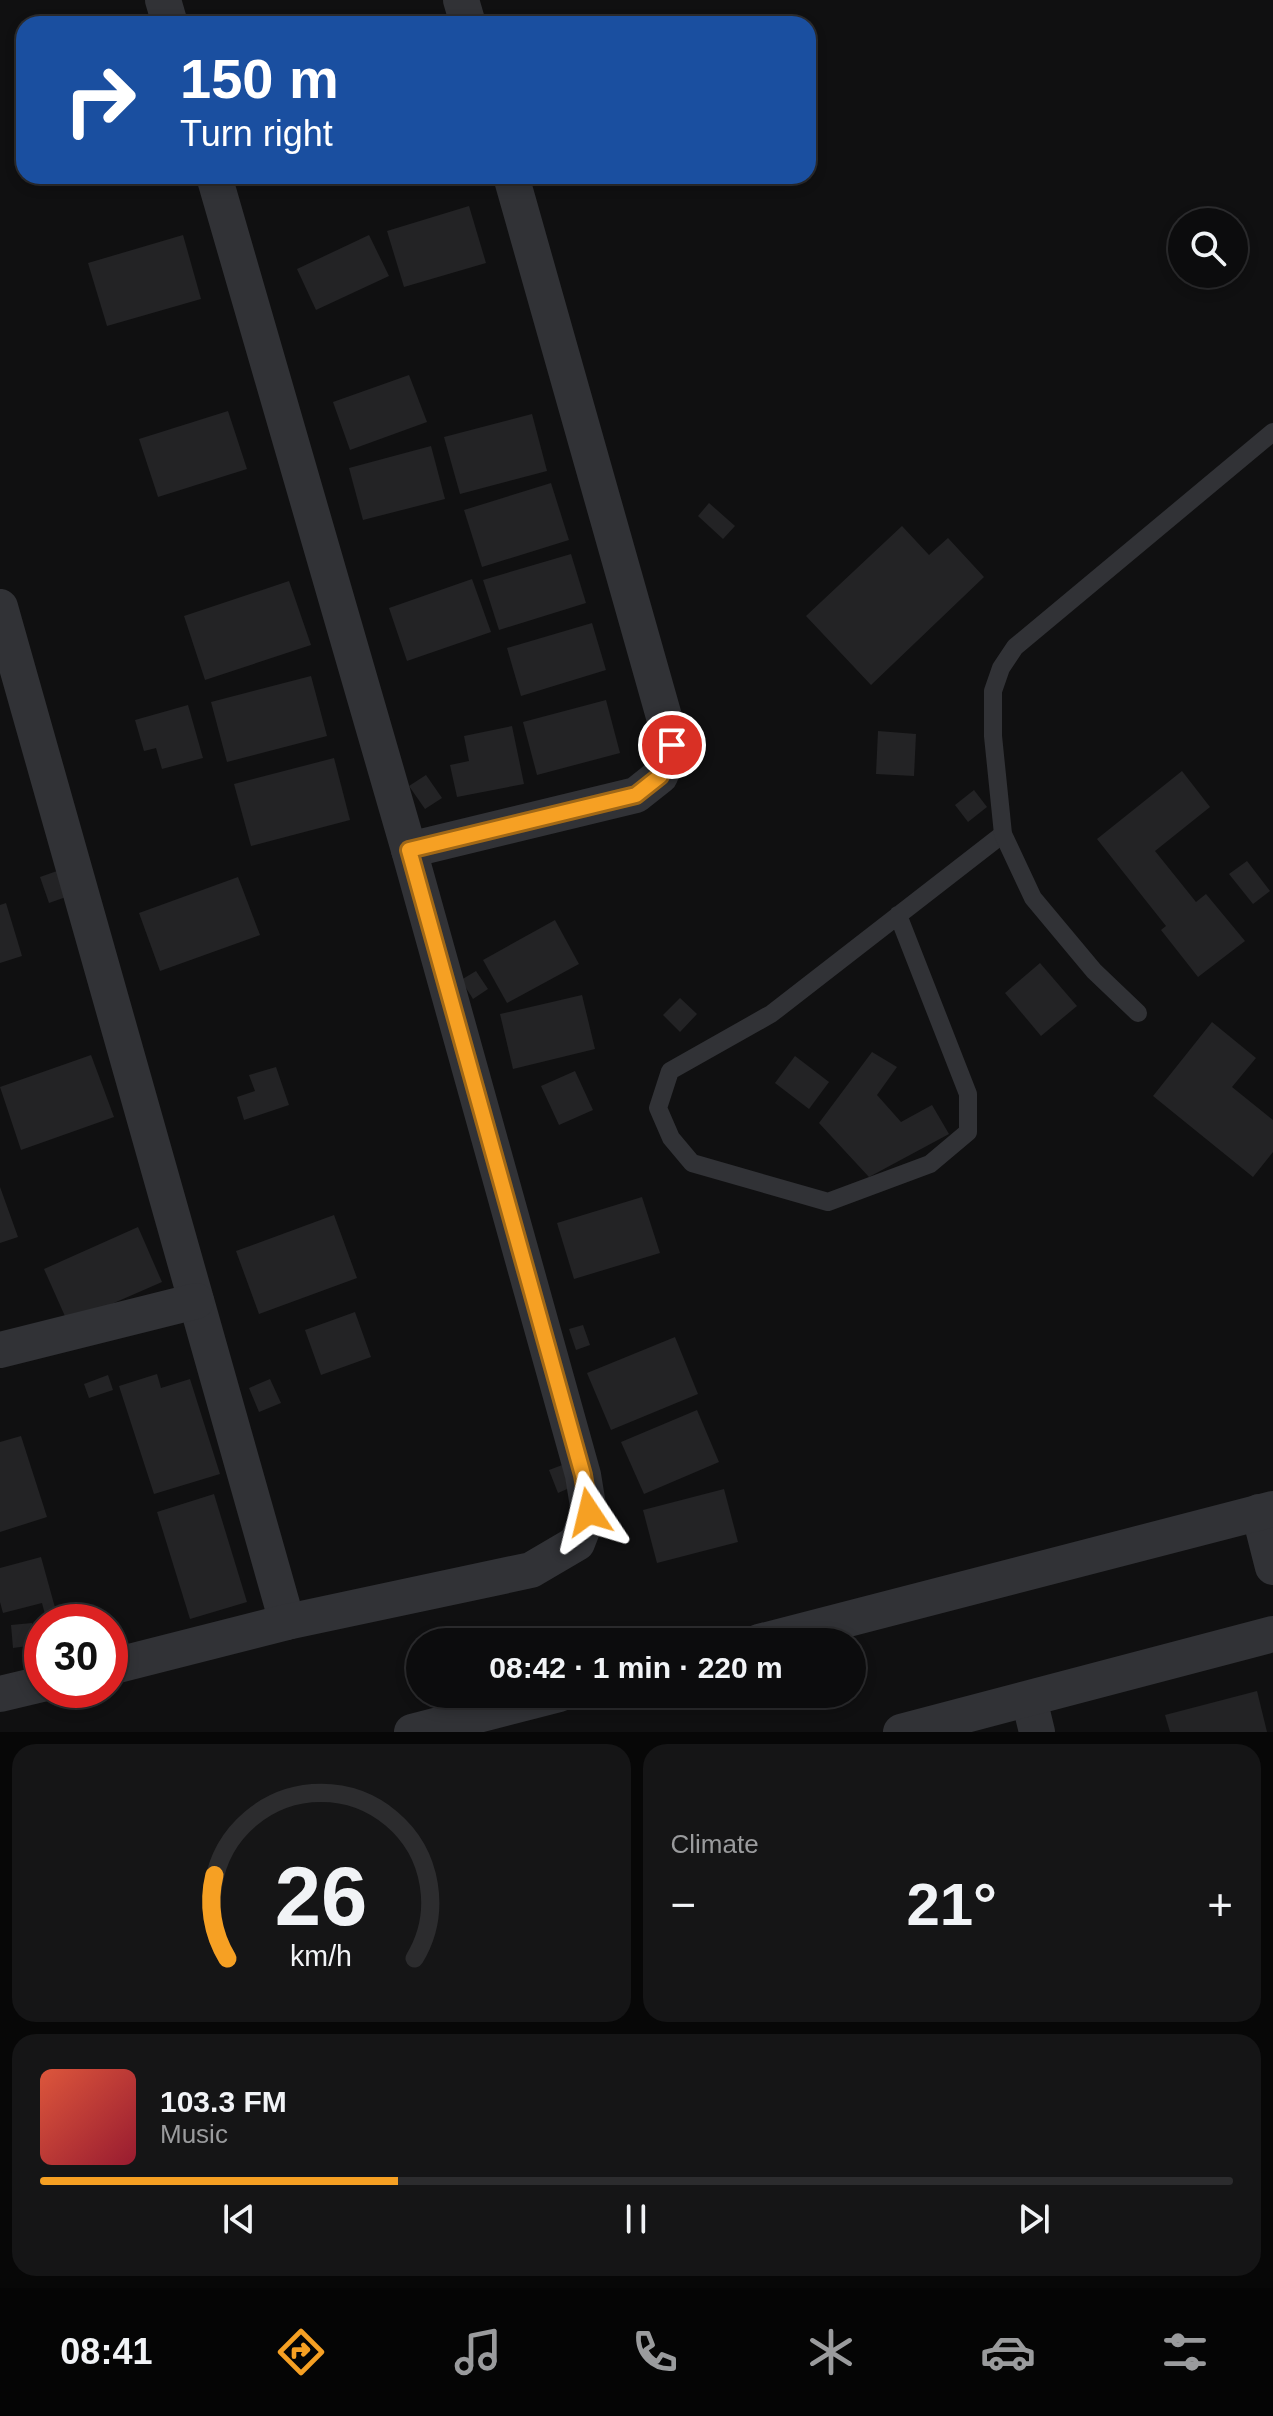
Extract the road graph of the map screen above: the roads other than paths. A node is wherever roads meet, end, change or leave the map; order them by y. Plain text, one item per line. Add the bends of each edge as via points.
1 (216, 184) edge
2 (513, 184) edge
3 (1273, 432) edge
4 (0, 607) edge
5 (1003, 834) junction
6 (409, 850) junction
7 (898, 915) junction
8 (1138, 1013) dead end
9 (196, 1301) junction
10 (0, 1350) edge
11 (1266, 1510) edge
12 (1273, 1567) edge
13 (287, 1622) junction
14 (813, 1628) edge
15 (1273, 1634) edge
16 (128, 1662) edge
17 (24, 1688) edge
18 (0, 1694) edge
19 (509, 1708) edge
20 (1033, 1716) edge
21 (431, 1730) edge
22 (901, 1732) edge

1 - 6 street
2 - 6 street via 672,745 660,776 636,795
3 - 5 lane via 1015,647 993,691
4 - 9 street
5 - 7 lane
5 - 8 lane via 1033,898 1094,971
6 - 13 street via 589,1512 577,1543 531,1570
7 - 7 lane via 771,1014 670,1071 658,1108 671,1138 692,1163 828,1202 930,1164 968,1132 968,1094
9 - 10 street
9 - 13 street
11 - 12 street
11 - 14 street
13 - 16 street
15 - 20 street
17 - 18 street
19 - 21 street
20 - 22 street

